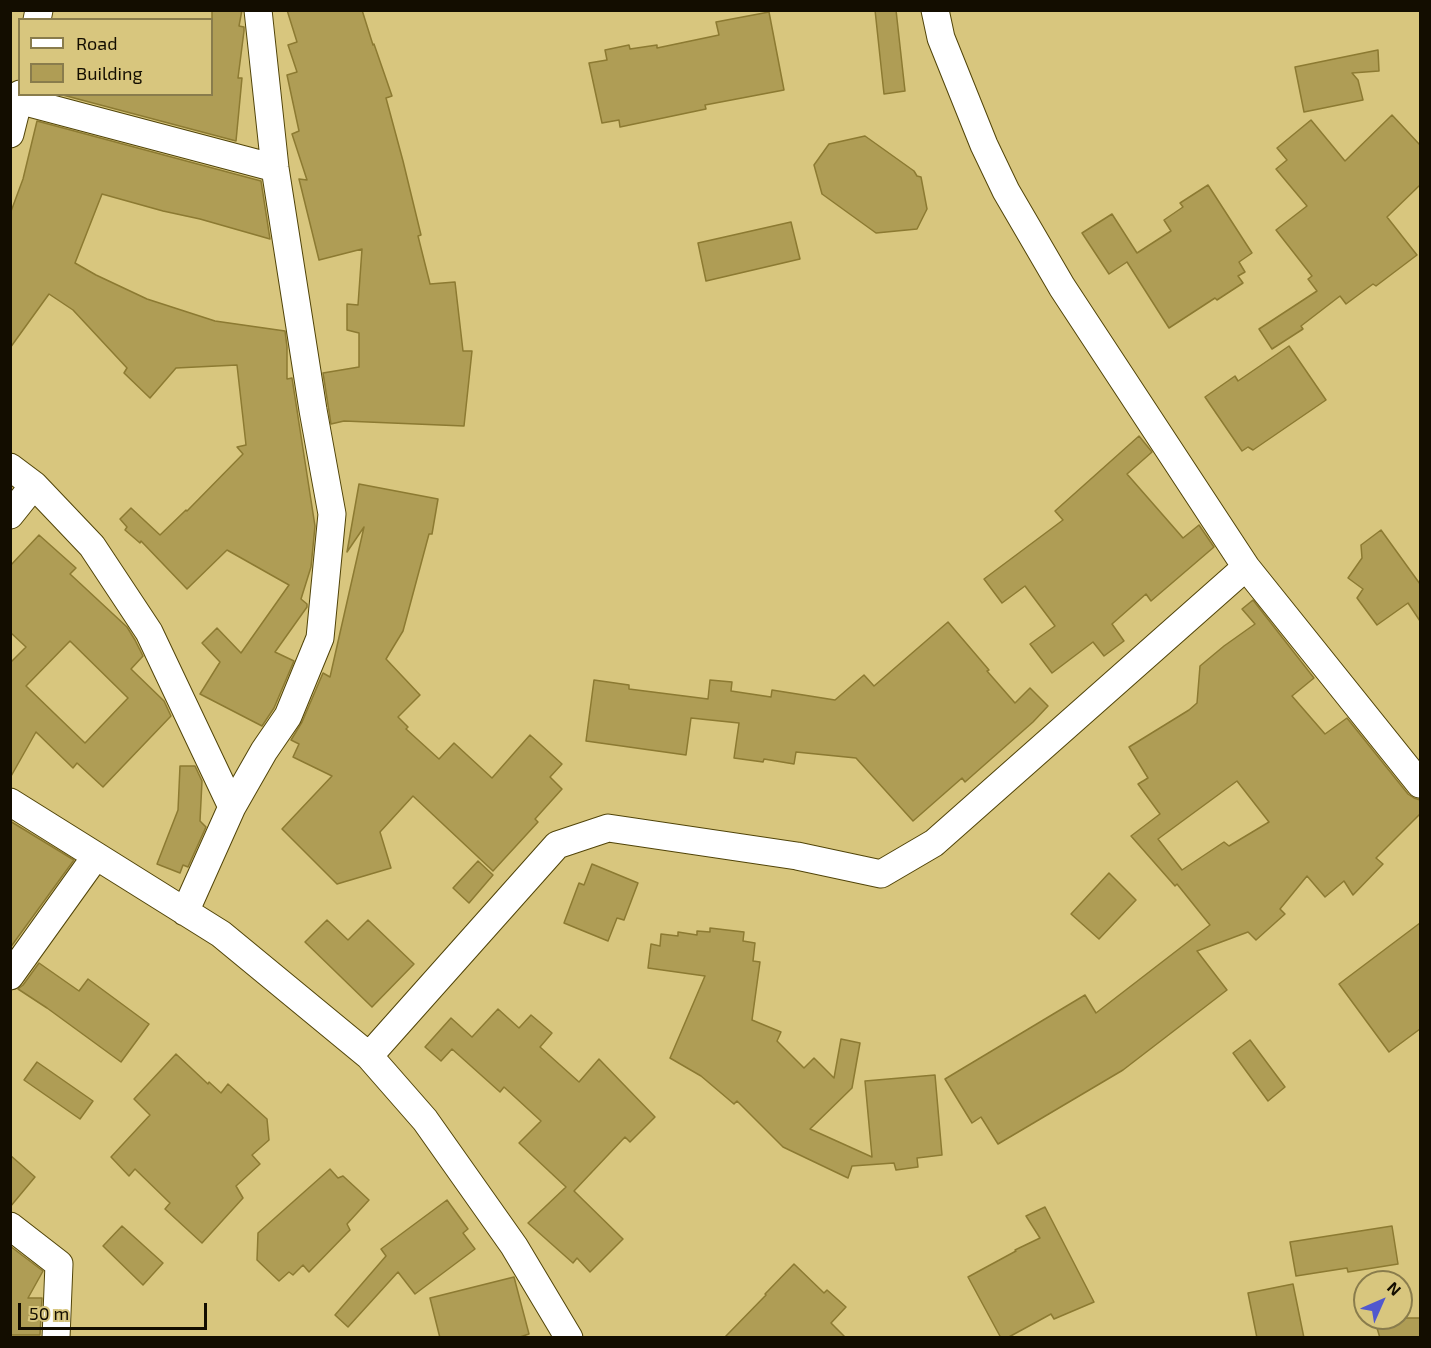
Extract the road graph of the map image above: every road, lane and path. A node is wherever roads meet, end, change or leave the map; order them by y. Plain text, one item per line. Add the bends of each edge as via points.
1 (935, 10) edge
2 (254, 11) edge
3 (15, 110) edge
4 (275, 168) junction
5 (10, 467) edge
6 (34, 485) junction
7 (10, 515) edge
8 (1245, 567) junction
9 (1420, 784) edge
10 (10, 802) edge
11 (232, 807) junction
12 (96, 856) junction
13 (184, 912) junction
14 (10, 976) edge
15 (369, 1056) junction
16 (10, 1226) edge
17 (56, 1338) edge
18 (568, 1338) edge

1 - 8 street via 941,38 1006,191 1062,286
2 - 4 street
3 - 4 street
4 - 11 street via 332,514 320,638 288,716
5 - 6 street
6 - 7 street
6 - 11 street via 92,546 149,632
8 - 9 street
8 - 15 street via 934,843 881,874 796,856 608,828 557,846
10 - 12 street
11 - 13 street
12 - 13 street
12 - 14 street
13 - 15 street via 221,934
15 - 18 street via 425,1120 514,1246
16 - 17 street via 59,1264

